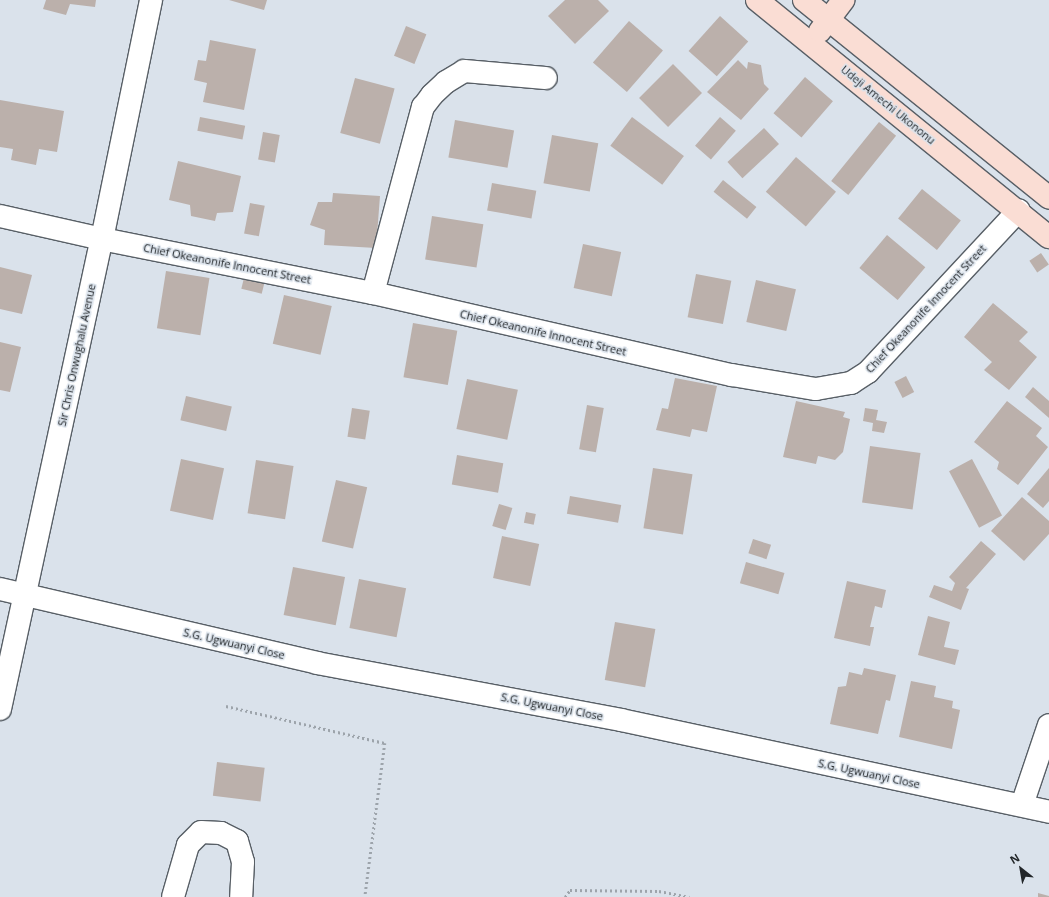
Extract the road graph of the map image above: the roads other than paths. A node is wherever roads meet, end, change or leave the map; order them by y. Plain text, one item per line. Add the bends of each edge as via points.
1 (151, 0) edge
2 (804, 0) edge
3 (843, 0) edge
4 (766, 3) edge
5 (829, 20) junction
6 (810, 42) junction
7 (546, 78) dead end
8 (1049, 198) edge
9 (1019, 210) junction
10 (0, 216) edge
11 (1049, 237) edge
12 (102, 240) junction
13 (373, 293) junction
14 (0, 589) edge
15 (26, 595) junction
16 (0, 709) edge
17 (1049, 725) edge
18 (1022, 805) junction
19 (1049, 812) edge
20 (173, 897) edge
21 (241, 897) edge

1 - 12 street, Sir Chris Onwughalu Avenue
2 - 5 main road
3 - 5 main road
4 - 6 main road, Udeji Amechi Ukononu
5 - 6 main road
5 - 8 main road
6 - 9 main road, Udeji Amechi Ukononu
7 - 13 street via 464,71 432,95 423,107
9 - 11 main road, Udeji Amechi Ukononu
9 - 13 street, Chief Okeanonife Innocent Street via 868,372 851,383 836,388 816,389 732,375
10 - 12 street, Chief Okeanonife Innocent Street
12 - 13 street, Chief Okeanonife Innocent Street
12 - 15 street, Sir Chris Onwughalu Avenue
14 - 15 street, S.G. Ugwuanyi Close
15 - 16 street, Sir Chris Onwughalu Avenue
15 - 18 street, S.G. Ugwuanyi Close via 317,663 621,720
17 - 18 street
18 - 19 street, S.G. Ugwuanyi Close
20 - 21 street via 188,845 201,832 221,833 237,841 243,862

